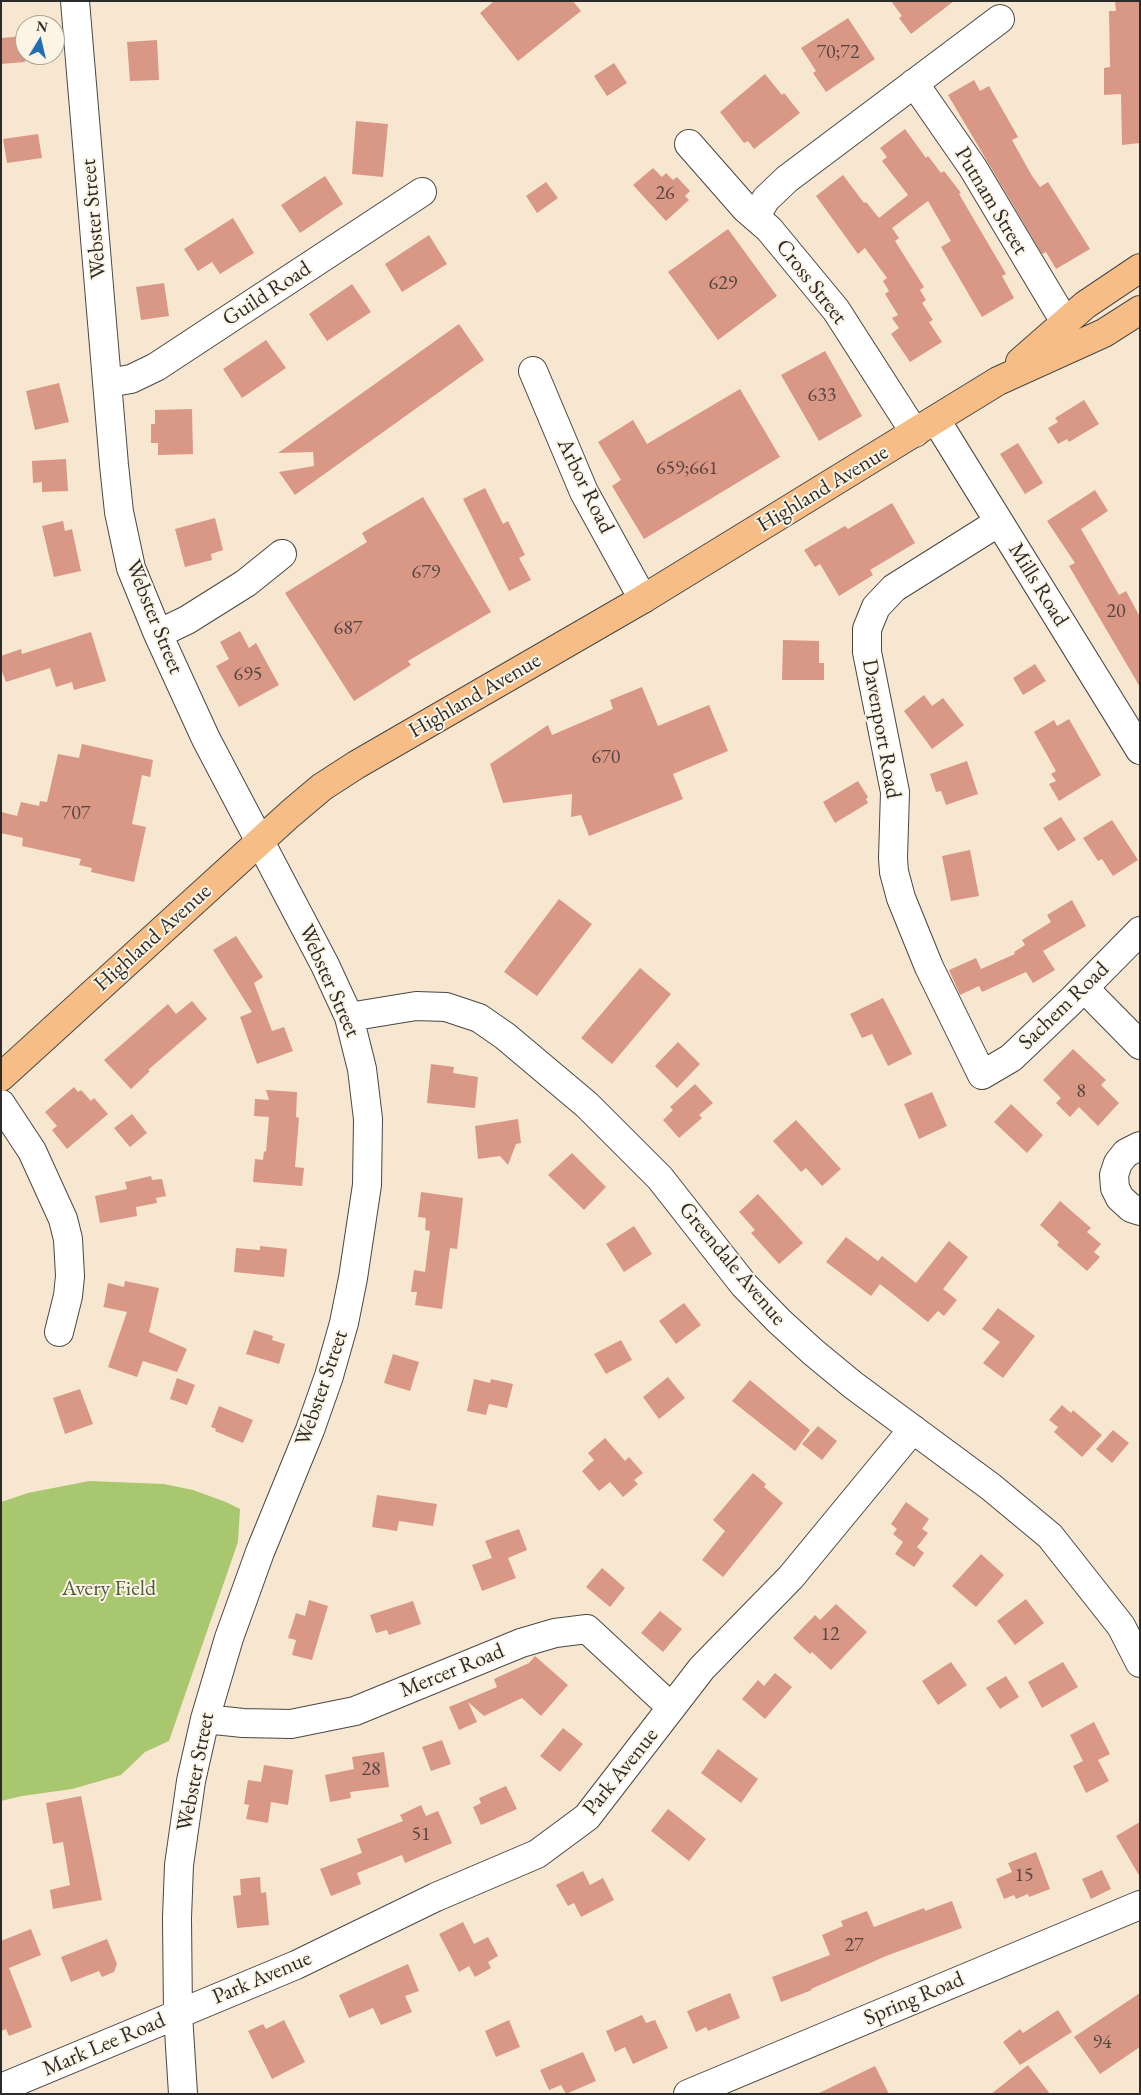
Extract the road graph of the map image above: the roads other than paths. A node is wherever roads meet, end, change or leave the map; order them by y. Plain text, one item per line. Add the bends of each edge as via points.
1 (76, 1) edge
2 (1000, 19) dead end
3 (914, 83) junction
4 (689, 144) dead end
5 (422, 192) dead end
6 (755, 217) junction
7 (1137, 275) edge
8 (1140, 310) edge
9 (1065, 322) junction
10 (533, 371) dead end
11 (998, 381) junction
12 (107, 383) junction
13 (925, 427) junction
14 (999, 522) junction
15 (282, 554) dead end
16 (643, 598) junction
17 (158, 634) junction
18 (1140, 750) edge
19 (259, 842) junction
20 (1140, 931) edge
21 (1084, 988) junction
22 (350, 1018) junction
23 (1140, 1045) edge
24 (982, 1075) joint
25 (1, 1077) edge
26 (1, 1104) edge
27 (1140, 1146) edge
28 (1140, 1210) edge
29 (59, 1332) dead end
30 (913, 1429) junction
31 (1140, 1663) edge
32 (671, 1707) junction
33 (205, 1719) junction
34 (1140, 1905) edge
35 (178, 2014) junction
36 (1, 2088) edge
37 (183, 2094) edge
38 (688, 2094) edge

1 - 12 street, Webster Street
2 - 3 street
3 - 6 street via 786,179 766,199
3 - 9 street, Putnam Street via 973,168
4 - 6 street, Cross Street
5 - 12 street, Guild Road via 156,367 131,378
6 - 13 street, Cross Street via 769,229 836,310
7 - 9 main road, Highland Avenue via 1085,305
8 - 11 main road, Highland Avenue via 1104,332
9 - 11 main road, Highland Avenue
10 - 16 street, Arbor Road via 584,492
11 - 13 main road, Highland Avenue
12 - 17 street, Webster Street via 123,533 131,568
13 - 14 street, Mills Road
13 - 16 main road, Highland Avenue
14 - 18 street, Mills Road
14 - 24 street, Davenport Road via 894,588 876,607 866,641 895,792 893,858 897,885 929,967
15 - 17 street via 246,583
16 - 19 main road, Highland Avenue via 345,772 308,797
17 - 19 street, Webster Street via 206,739
19 - 22 street, Webster Street
19 - 25 main road, Highland Avenue
20 - 21 street, Sachem Road
21 - 23 street
21 - 24 street, Sachem Road via 1011,1058
22 - 30 street, Greendale Avenue via 416,1006 446,1007 479,1018 504,1036 593,1111 660,1178 744,1285 779,1321 813,1352
22 - 33 street, Webster Street via 362,1069 368,1120 367,1185 351,1287 329,1376 245,1592
26 - 29 street via 32,1151 63,1219 68,1239 70,1276
27 - 28 street via 1126,1154 1114,1175 1120,1198 1131,1208
30 - 31 street, Greendale Avenue via 1050,1536 1121,1626
30 - 32 street, Park Avenue via 791,1577 702,1668
32 - 33 street, Mercer Road via 587,1629 555,1633 521,1643 354,1710 291,1724
32 - 35 street, Park Avenue via 643,1748 587,1817 537,1854 296,1965
33 - 35 street, Webster Street via 191,1781 179,1865
34 - 38 street, Spring Road
35 - 36 street, Mark Lee Road
35 - 37 street, Webster Street

